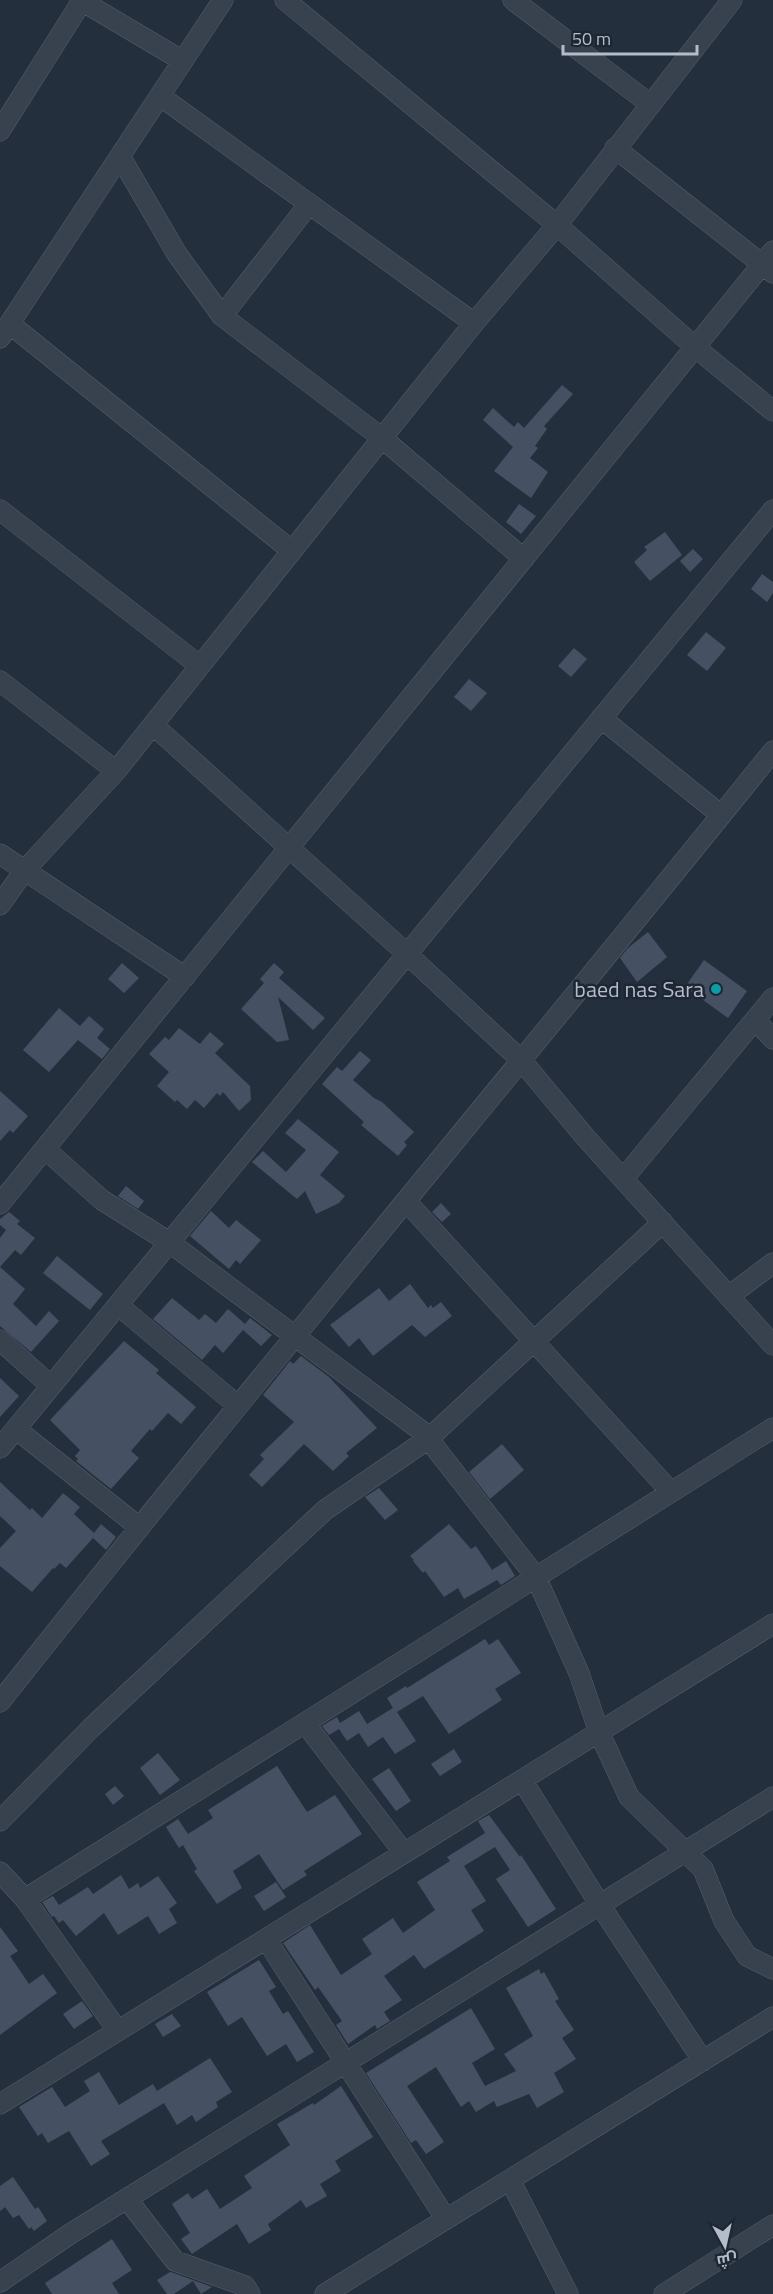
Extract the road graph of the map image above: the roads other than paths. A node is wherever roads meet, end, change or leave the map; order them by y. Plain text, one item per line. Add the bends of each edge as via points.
1 (223, 0) edge
2 (285, 0) edge
3 (513, 0) edge
4 (732, 0) edge
5 (81, 1) edge
6 (183, 61) junction
7 (160, 96) junction
8 (650, 104) junction
9 (0, 131) edge
10 (615, 148) junction
11 (120, 156) junction
12 (309, 204) junction
13 (557, 225) junction
14 (770, 263) edge
15 (222, 316) junction
16 (474, 323) junction
17 (5, 331) edge
18 (695, 347) junction
19 (773, 411) edge
20 (382, 438) junction
21 (0, 510) edge
22 (773, 510) edge
23 (291, 551) junction
24 (524, 560) junction
25 (200, 666) junction
26 (0, 681) edge
27 (601, 718) junction
28 (153, 724) junction
29 (773, 751) edge
30 (116, 771) junction
31 (766, 772) edge
32 (721, 815) junction
33 (290, 849) junction
34 (0, 854) edge
35 (24, 871) junction
36 (0, 905) edge
37 (406, 953) junction
38 (185, 977) junction
39 (773, 998) edge
40 (755, 1020) junction
41 (773, 1039) edge
42 (522, 1062) junction
43 (45, 1149) junction
44 (623, 1179) junction
45 (406, 1201) junction
46 (0, 1204) edge
47 (663, 1222) junction
48 (169, 1242) junction
49 (773, 1263) edge
50 (729, 1296) junction
51 (118, 1305) junction
52 (295, 1334) junction
53 (0, 1340) edge
54 (534, 1341) junction
55 (773, 1346) edge
56 (51, 1386) junction
57 (237, 1405) junction
58 (773, 1428) edge
59 (16, 1430) junction
60 (428, 1439) junction
61 (0, 1448) edge
62 (671, 1491) junction
63 (139, 1527) junction
64 (536, 1577) junction
65 (773, 1624) edge
66 (0, 1702) edge
67 (304, 1723) junction
68 (599, 1732) junction
69 (522, 1780) junction
70 (773, 1797) edge
71 (0, 1821) edge
72 (685, 1852) junction
73 (404, 1853) junction
74 (0, 1872) edge
75 (25, 1899) junction
76 (600, 1905) junction
77 (266, 1939) junction
78 (773, 1969) edge
79 (773, 2017) edge
80 (118, 2031) junction
81 (703, 2061) junction
82 (347, 2063) junction
83 (0, 2104) edge
84 (510, 2180) junction
85 (127, 2199) junction
86 (447, 2219) junction
87 (773, 2225) edge
88 (0, 2283) edge
89 (7, 2294) edge
90 (250, 2294) edge
91 (325, 2294) edge
92 (568, 2294) edge
93 (664, 2294) edge

1 - 6 street
2 - 13 street
3 - 8 street
4 - 8 street
5 - 6 street
5 - 9 street
6 - 7 street
7 - 11 street
7 - 12 street
8 - 10 street
10 - 13 street
10 - 14 street
11 - 15 street via 177,254
11 - 17 street
12 - 15 street
12 - 16 street
13 - 16 street
13 - 18 street
14 - 18 street
15 - 20 street
16 - 20 street
17 - 23 street
18 - 19 street
18 - 24 street
20 - 23 street
20 - 24 street
21 - 25 street
22 - 27 street
23 - 25 street
24 - 33 street
25 - 28 street
26 - 30 street
27 - 32 street
27 - 37 street
28 - 30 street
28 - 33 street
29 - 31 street
30 - 35 street
31 - 32 street
32 - 42 street
33 - 37 street
33 - 38 street
34 - 35 street
35 - 36 street
35 - 38 street
37 - 42 street
37 - 48 street
38 - 43 street
39 - 40 street
40 - 41 street
40 - 44 street
42 - 44 street
42 - 45 street
43 - 46 street
43 - 48 street via 102,1200
44 - 47 street
45 - 52 street
45 - 54 street
47 - 50 street
47 - 54 street
48 - 51 street
48 - 52 street
49 - 50 street
50 - 55 street
51 - 56 street
51 - 57 street
52 - 57 street
52 - 60 street
53 - 56 street
54 - 60 street
54 - 62 street
56 - 59 street
57 - 63 street
58 - 62 street
59 - 61 street
59 - 63 street
60 - 64 street
60 - 71 street via 325,1510 91,1728
62 - 64 street
63 - 66 street
64 - 67 street
64 - 68 street via 579,1673
65 - 68 street
67 - 73 street
67 - 75 street
68 - 69 street
68 - 72 street via 628,1797
69 - 73 street
69 - 76 street
70 - 72 street
72 - 76 street
72 - 78 street via 703,1869 724,1921 747,1956
73 - 77 street
74 - 75 street
75 - 80 street
76 - 81 street
76 - 82 street
77 - 80 street
77 - 82 street
79 - 81 street
80 - 83 street
81 - 84 street
82 - 85 street
82 - 86 street
84 - 86 street
84 - 92 street
85 - 88 street
85 - 90 street via 175,2261 245,2286
86 - 91 street
87 - 93 street
88 - 89 street

